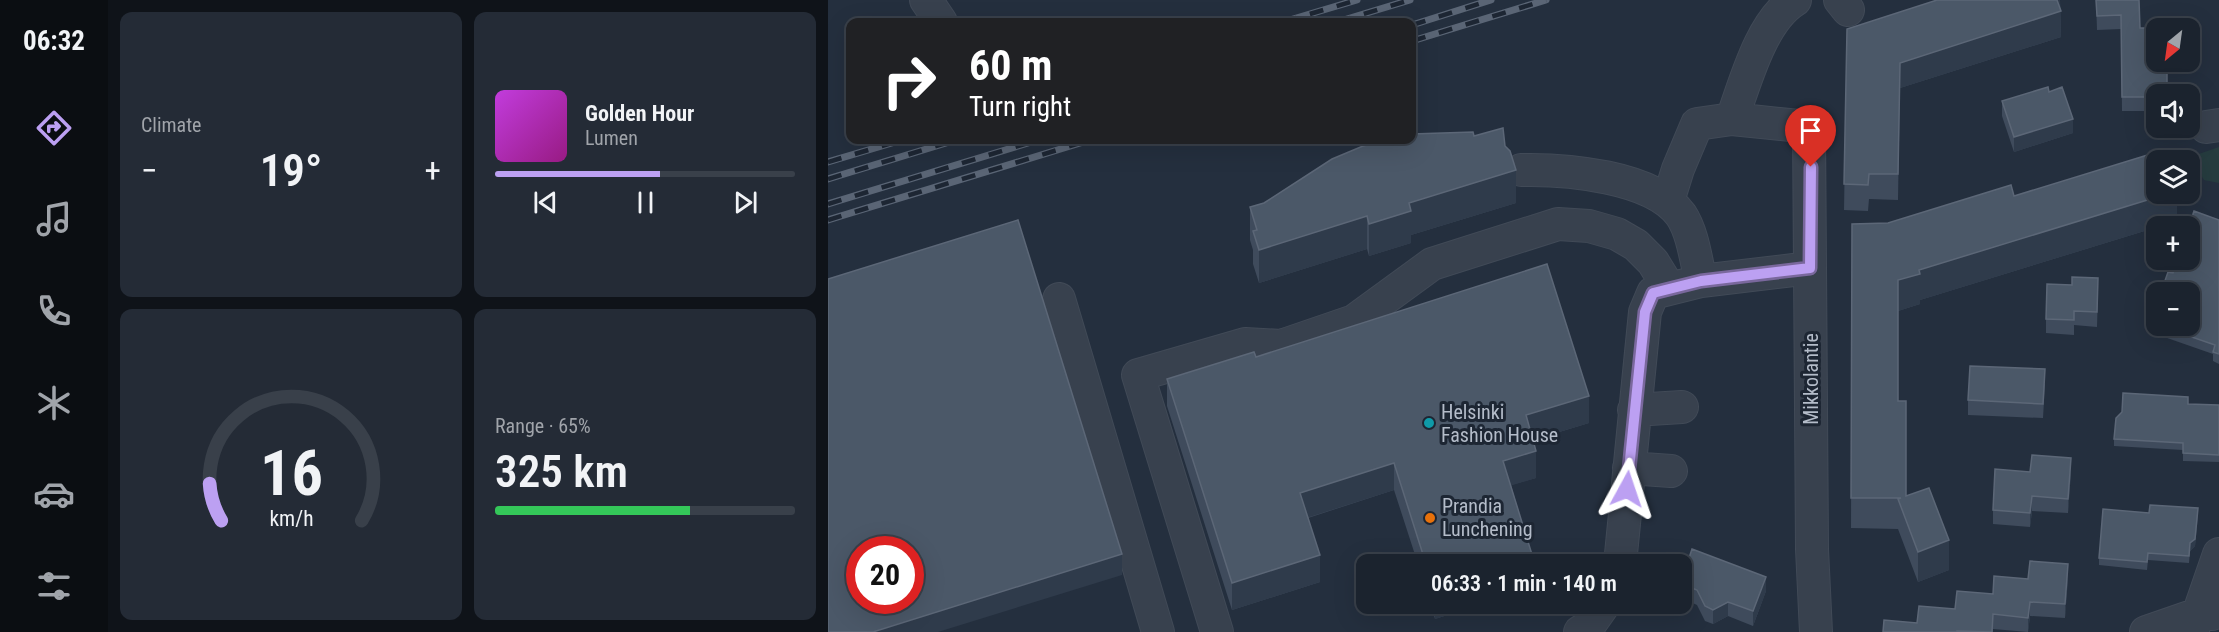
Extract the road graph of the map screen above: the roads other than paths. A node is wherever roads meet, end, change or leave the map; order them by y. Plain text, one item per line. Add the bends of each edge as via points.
1 (927, 0) edge
2 (1795, 0) edge
3 (936, 18) edge
4 (1732, 118) junction
5 (1521, 170) dead end
6 (1668, 201) junction
7 (1810, 268) junction
8 (1701, 281) junction
9 (1669, 288) junction
10 (1059, 298) dead end
11 (1682, 407) dead end
12 (1634, 410) junction
13 (1671, 471) dead end
14 (1623, 481) junction
15 (1620, 554) edge
16 (2219, 554) edge
17 (1597, 614) edge
18 (2203, 620) edge
19 (1158, 632) edge
20 (1216, 632) edge
21 (1580, 632) edge
22 (1816, 632) edge
23 (2146, 632) edge

1 - 3 street
2 - 4 street via 1777,14
4 - 6 street via 1697,124
4 - 7 street, Mikkolantie via 1809,127
5 - 6 street via 1553,169 1613,178
6 - 8 street via 1688,232
7 - 8 street
7 - 22 street, Mikkolantie
8 - 9 street
9 - 12 street via 1653,293 1645,312
9 - 20 street via 1653,262 1626,240 1589,226 1558,224 1432,264 1354,321 1281,346 1245,344 1138,375
10 - 19 street
11 - 12 street
12 - 14 street
13 - 14 street
14 - 15 street
16 - 18 street
17 - 21 street
18 - 23 street

